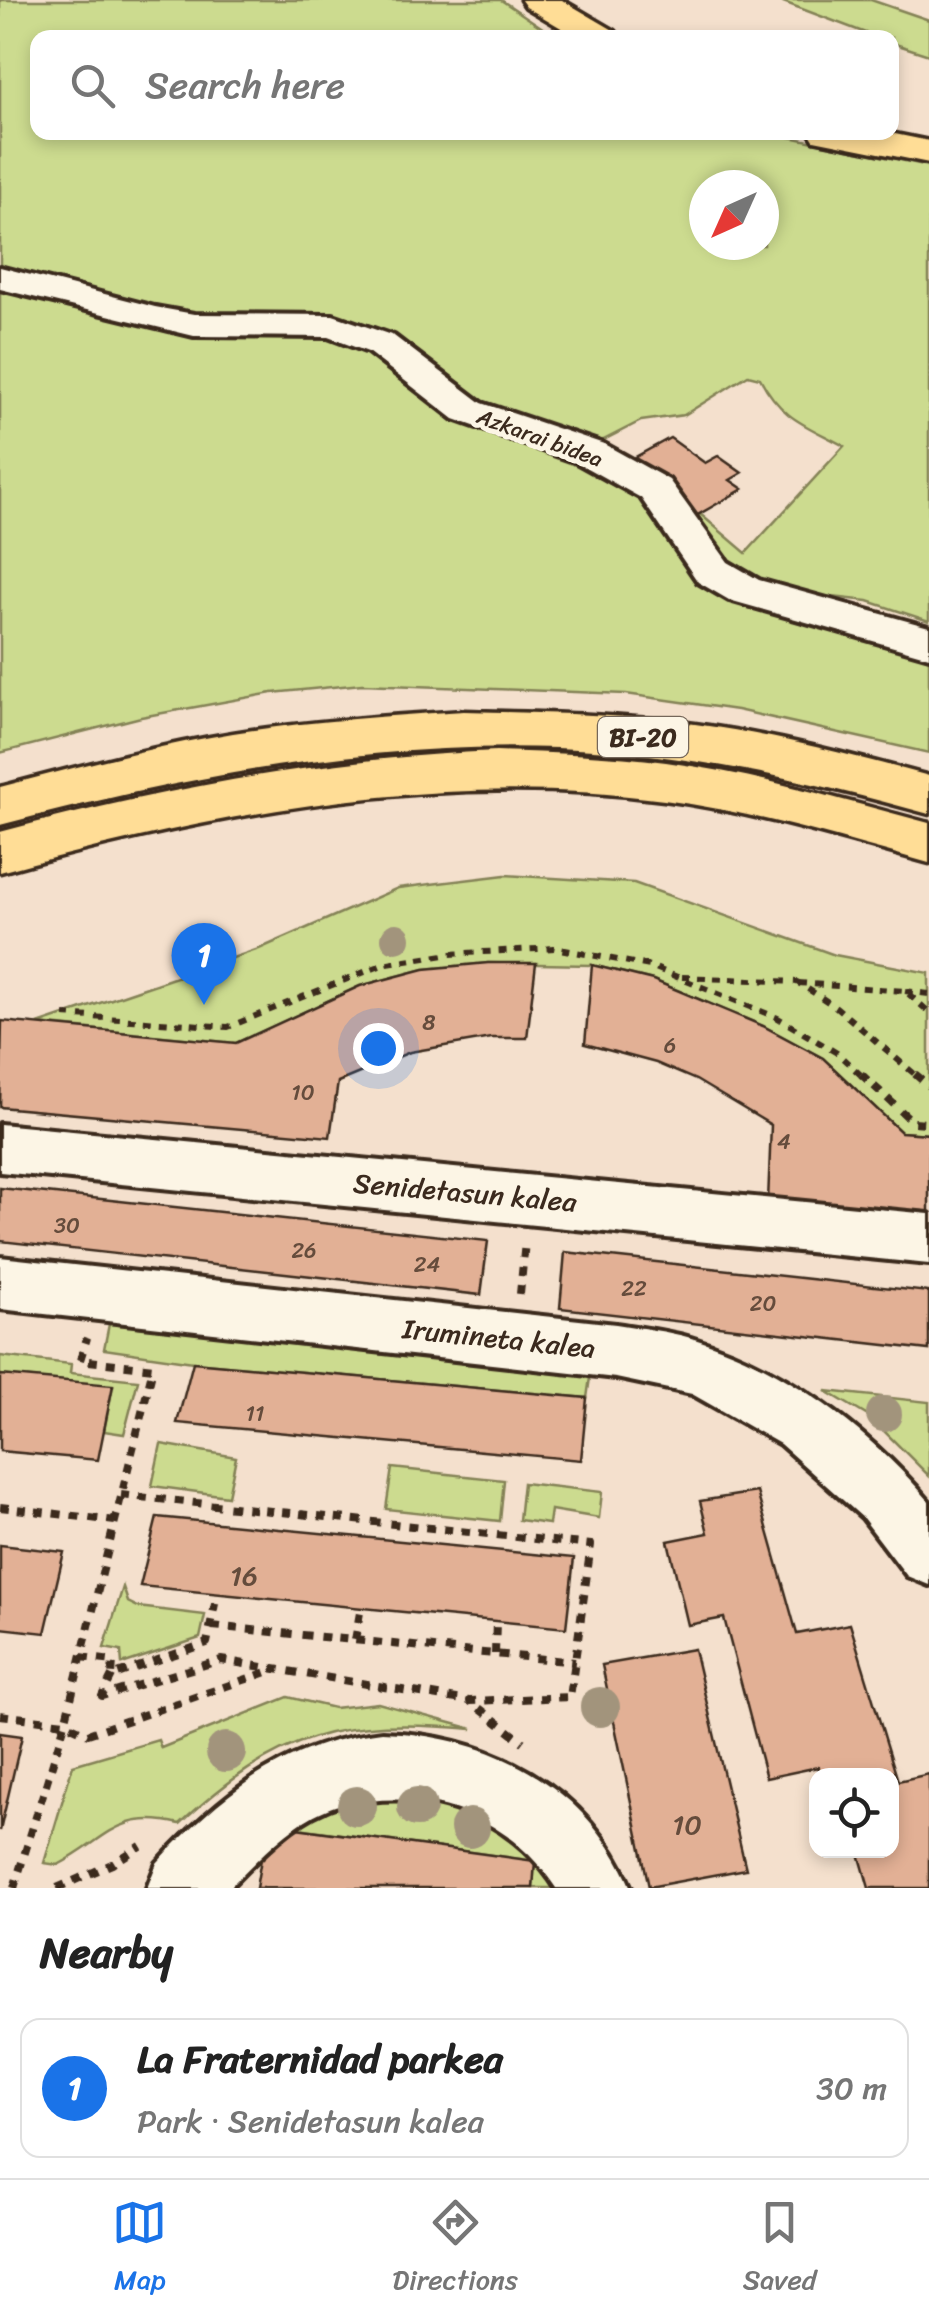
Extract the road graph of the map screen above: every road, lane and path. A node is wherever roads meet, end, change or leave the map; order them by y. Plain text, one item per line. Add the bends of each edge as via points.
1 (566, 0) edge
2 (523, 4) edge
3 (548, 30) edge
4 (584, 30) edge
5 (615, 30) edge
6 (899, 126) edge
7 (929, 132) edge
8 (868, 140) edge
9 (929, 152) edge
10 (0, 278) edge
11 (929, 642) edge
12 (353, 755) junction
13 (929, 795) edge
14 (0, 806) edge
15 (929, 846) edge
16 (0, 852) edge
17 (676, 977) junction
18 (797, 982) junction
19 (905, 991) junction
20 (929, 994) edge
21 (929, 1012) edge
22 (64, 1015) dead end
23 (929, 1086) edge
24 (929, 1123) edge
25 (0, 1148) edge
26 (525, 1238) dead end
27 (929, 1239) edge
28 (0, 1283) edge
29 (100, 1294) junction
30 (515, 1340) junction
31 (121, 1495) junction
32 (0, 1508) edge
33 (115, 1521) junction
34 (929, 1554) edge
35 (217, 1594) dead end
36 (362, 1608) dead end
37 (496, 1621) dead end
38 (212, 1626) junction
39 (355, 1640) junction
40 (495, 1654) junction
41 (81, 1657) junction
42 (575, 1662) junction
43 (275, 1669) junction
44 (112, 1676) junction
45 (470, 1702) junction
46 (0, 1715) edge
47 (65, 1722) junction
48 (536, 1752) dead end
49 (191, 1876) edge
50 (0, 1886) edge
51 (12, 1888) edge
52 (57, 1888) edge
53 (596, 1888) edge

1 - 5 main road
2 - 3 main road
2 - 4 main road
6 - 7 main road
8 - 9 main road
10 - 11 street, Azkarai bidea via 181,323 333,326 381,344 468,411 590,453 655,489 713,572 744,590
12 - 13 main road, BI-20 via 452,728 616,734 764,755
12 - 14 main road, BI-20 via 156,764
12 - 15 main road, BI-20 via 478,771 643,779 764,798
12 - 16 main road, BI-20 via 230,795
17 - 18 path
17 - 22 path via 602,955 503,950 382,965 228,1027
17 - 24 path via 778,1018 837,1054 913,1122
18 - 19 path
18 - 23 path
19 - 20 path
19 - 21 path
25 - 27 street, Senidetasun kalea
26 - 30 path
28 - 29 street, Irumineta kalea
29 - 30 street, Irumineta kalea
29 - 31 path via 80,1360 153,1368
30 - 34 street, Irumineta kalea via 702,1369 768,1402 828,1443
31 - 33 path
31 - 42 path via 592,1545
32 - 33 path
33 - 41 path
35 - 38 path
36 - 39 path
37 - 40 path
38 - 39 path
38 - 44 path via 207,1643
39 - 40 path
40 - 42 path
41 - 44 path via 114,1662
41 - 47 path
42 - 45 path via 570,1697
43 - 44 path via 221,1660 102,1696
43 - 45 path
43 - 47 path via 88,1734
45 - 48 path
46 - 47 path
47 - 51 path
49 - 52 path via 146,1843
49 - 53 street via 313,1778 374,1766 419,1766 475,1777 509,1796 562,1838
50 - 51 path

